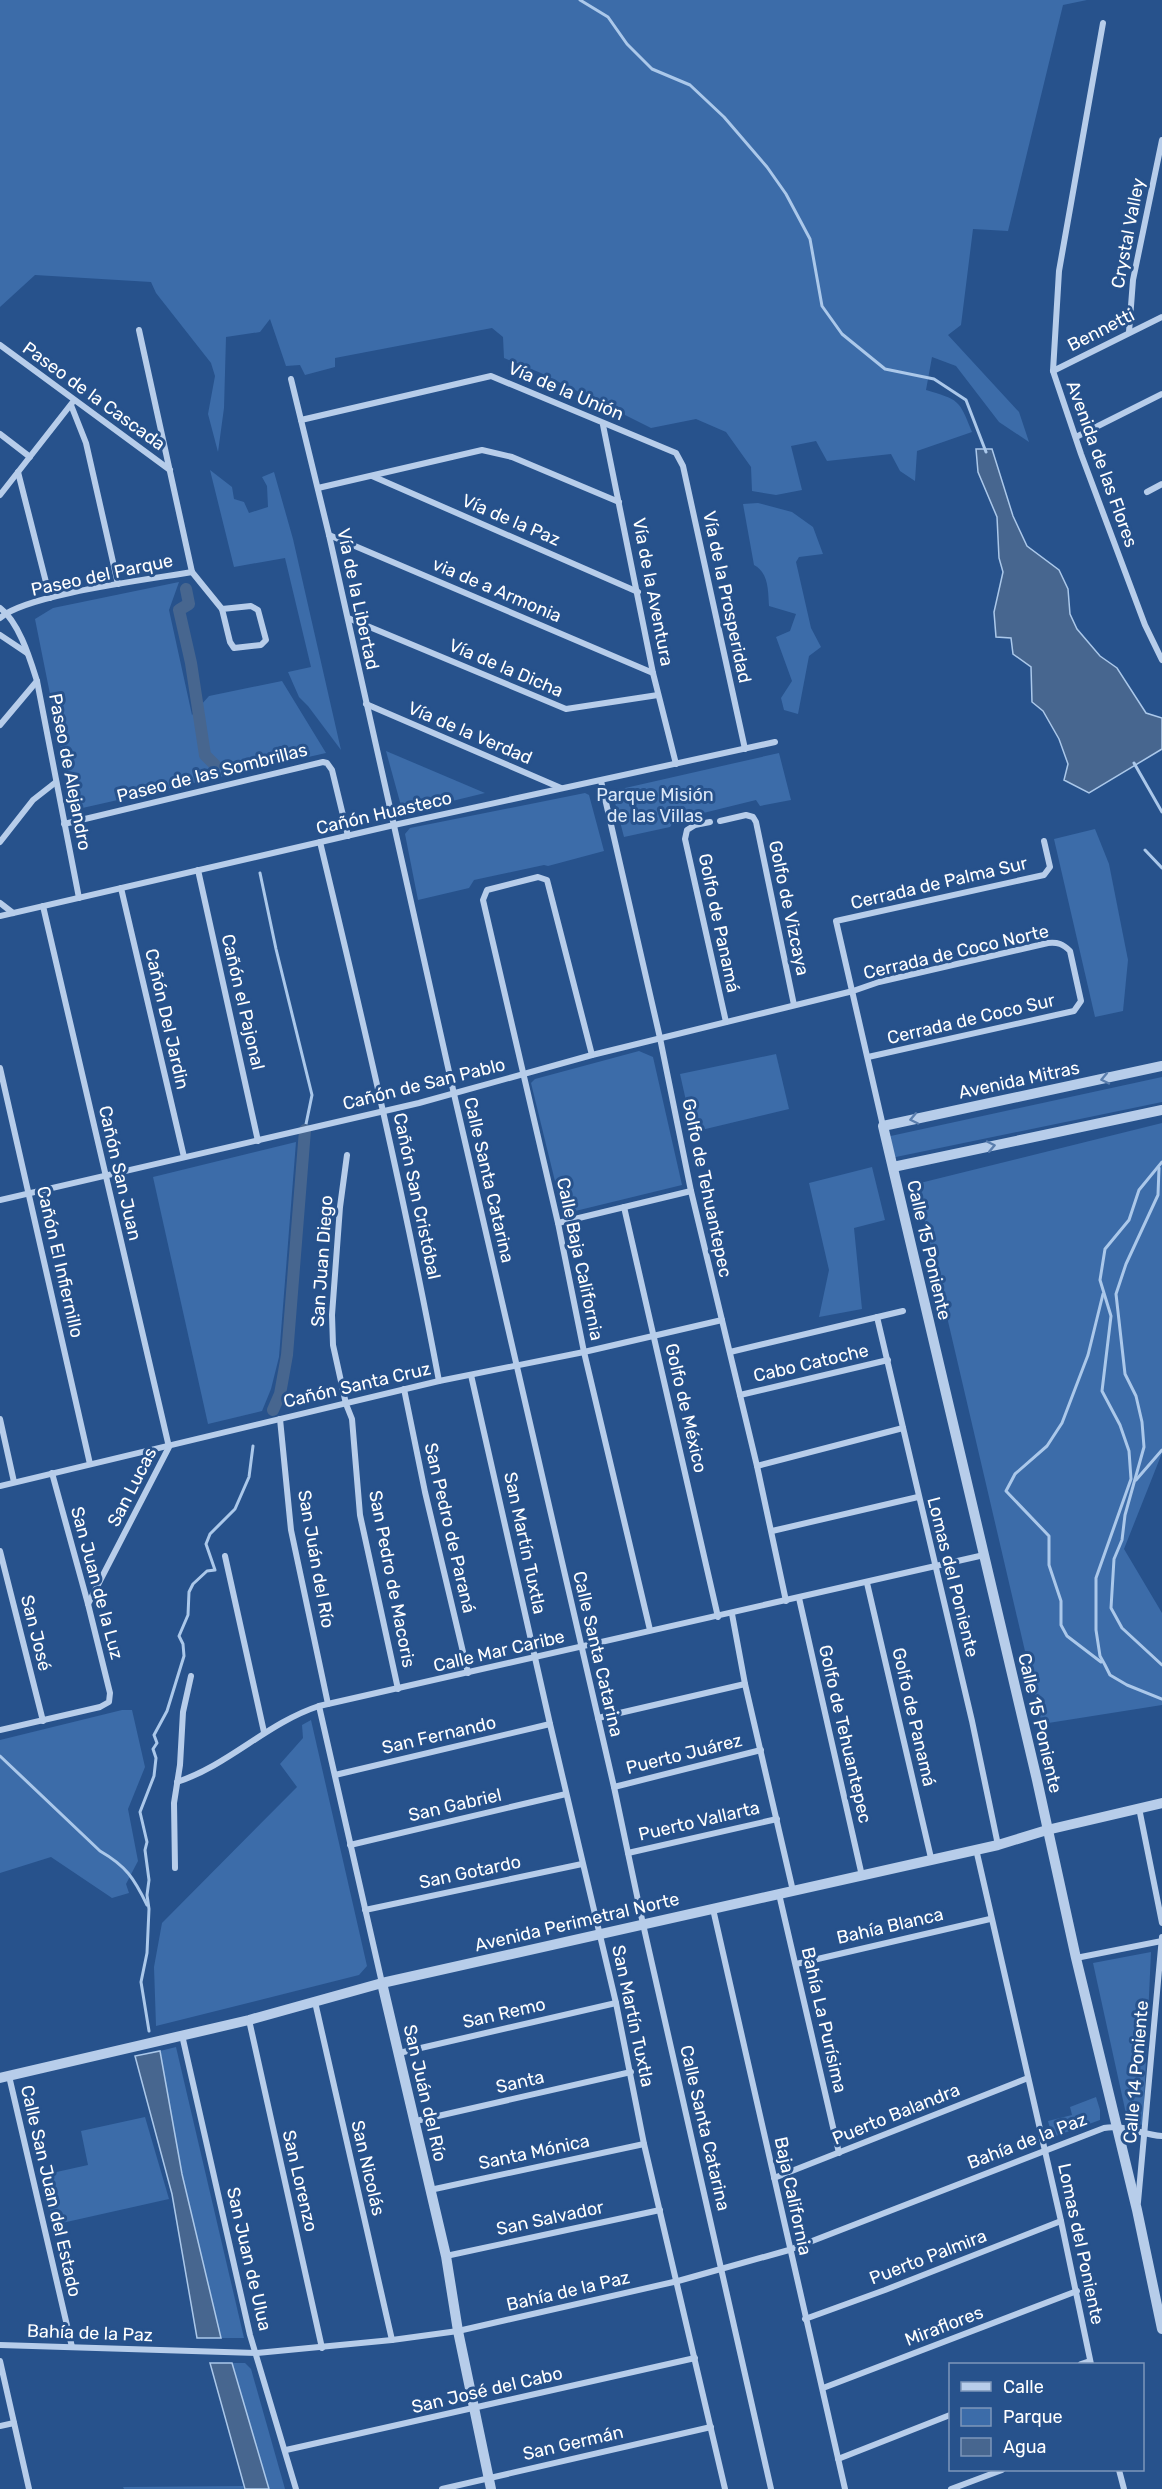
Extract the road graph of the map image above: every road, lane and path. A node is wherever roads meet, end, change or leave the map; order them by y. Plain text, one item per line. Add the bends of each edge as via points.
1 (1103, 23) dead end
2 (1162, 140) edge
3 (1162, 317) edge
4 (139, 330) dead end
5 (1129, 332) junction
6 (0, 345) edge
7 (1053, 371) junction
8 (291, 379) dead end
9 (1162, 394) edge
10 (73, 402) junction
11 (301, 420) junction
12 (603, 424) junction
13 (0, 434) edge
14 (1076, 437) junction
15 (676, 453) joint
16 (30, 457) junction
17 (170, 471) junction
18 (18, 472) junction
19 (371, 476) junction
20 (1162, 484) edge
21 (318, 488) junction
22 (1147, 492) dead end
23 (0, 495) edge
24 (620, 502) junction
25 (329, 535) junction
26 (192, 572) junction
27 (118, 584) junction
28 (638, 592) junction
29 (50, 598) junction
30 (0, 608) edge
31 (222, 609) junction
32 (6, 612) junction
33 (0, 618) edge
34 (348, 618) junction
35 (0, 635) edge
36 (28, 653) junction
37 (1162, 660) edge
38 (653, 673) junction
39 (37, 681) junction
40 (658, 695) junction
41 (366, 704) junction
42 (0, 725) edge
43 (775, 742) dead end
44 (745, 749) junction
45 (676, 764) junction
46 (601, 781) junction
47 (56, 782) junction
48 (563, 788) junction
49 (720, 821) dead end
50 (710, 822) dead end
51 (64, 824) junction
52 (394, 825) junction
53 (348, 836) junction
54 (1044, 841) dead end
55 (0, 842) edge
56 (320, 842) junction
57 (198, 870) junction
58 (121, 888) junction
59 (79, 898) junction
60 (0, 903) edge
61 (43, 906) junction
62 (13, 913) junction
63 (0, 916) edge
64 (853, 991) junction
65 (794, 1005) junction
66 (1079, 1006) joint
67 (726, 1022) junction
68 (660, 1038) junction
69 (592, 1055) junction
70 (868, 1057) junction
71 (1162, 1066) edge
72 (0, 1068) edge
73 (522, 1074) junction
74 (454, 1094) junction
75 (383, 1110) junction
76 (1162, 1110) edge
77 (883, 1126) junction
78 (258, 1140) junction
79 (347, 1155) dead end
80 (184, 1157) junction
81 (893, 1167) junction
82 (105, 1177) junction
83 (691, 1191) junction
84 (29, 1194) junction
85 (0, 1200) edge
86 (624, 1207) junction
87 (558, 1223) junction
88 (903, 1311) dead end
89 (877, 1317) junction
90 (722, 1320) junction
91 (655, 1335) junction
92 (584, 1352) junction
93 (730, 1352) junction
94 (888, 1360) junction
95 (516, 1366) junction
96 (471, 1375) junction
97 (439, 1381) junction
98 (404, 1389) junction
99 (740, 1395) junction
100 (346, 1404) junction
101 (0, 1419) edge
102 (280, 1419) junction
103 (903, 1428) junction
104 (169, 1447) junction
105 (90, 1464) junction
106 (757, 1466) junction
107 (52, 1473) junction
108 (14, 1482) junction
109 (0, 1486) edge
110 (918, 1497) junction
111 (772, 1531) junction
112 (0, 1551) edge
113 (984, 1555) junction
114 (225, 1556) dead end
115 (936, 1566) junction
116 (867, 1583) junction
117 (799, 1598) junction
118 (786, 1601) junction
119 (88, 1604) junction
120 (732, 1614) junction
121 (717, 1617) junction
122 (650, 1630) junction
123 (581, 1648) junction
124 (535, 1658) junction
125 (468, 1673) junction
126 (191, 1676) dead end
127 (745, 1684) junction
128 (398, 1689) junction
129 (328, 1704) junction
130 (319, 1706) junction
131 (598, 1718) junction
132 (43, 1721) junction
133 (550, 1724) junction
134 (0, 1730) edge
135 (264, 1732) junction
136 (761, 1750) junction
137 (335, 1775) junction
138 (177, 1782) junction
139 (614, 1787) junction
140 (566, 1794) junction
141 (1162, 1803) edge
142 (1139, 1808) junction
143 (777, 1819) junction
144 (1047, 1830) junction
145 (350, 1845) junction
146 (998, 1845) junction
147 (976, 1850) junction
148 (628, 1853) junction
149 (931, 1858) junction
150 (582, 1863) junction
151 (175, 1868) dead end
152 (862, 1876) junction
153 (793, 1891) junction
154 (779, 1894) junction
155 (712, 1909) junction
156 (365, 1910) junction
157 (990, 1919) junction
158 (1162, 1923) edge
159 (643, 1924) junction
160 (600, 1933) junction
161 (1162, 1940) edge
162 (1076, 1958) junction
163 (796, 1964) junction
164 (382, 1983) junction
165 (315, 2002) junction
166 (616, 2003) junction
167 (249, 2020) junction
168 (181, 2034) junction
169 (399, 2053) junction
170 (631, 2072) junction
171 (4, 2077) edge
172 (1028, 2078) junction
173 (416, 2121) junction
174 (1116, 2126) junction
175 (1146, 2135) junction
176 (1162, 2136) edge
177 (644, 2144) junction
178 (1045, 2151) junction
179 (839, 2153) junction
180 (774, 2178) junction
181 (430, 2190) junction
182 (660, 2210) junction
183 (1137, 2210) junction
184 (1061, 2221) junction
185 (789, 2250) junction
186 (446, 2256) junction
187 (721, 2269) junction
188 (678, 2281) junction
189 (1077, 2291) junction
190 (805, 2319) junction
191 (1162, 2329) edge
192 (458, 2331) junction
193 (392, 2340) junction
194 (0, 2345) edge
195 (72, 2347) junction
196 (322, 2348) junction
197 (257, 2353) junction
198 (695, 2358) junction
199 (0, 2361) edge
200 (1091, 2363) edge
201 (823, 2388) junction
202 (473, 2408) junction
203 (949, 2416) edge
204 (14, 2423) junction
205 (0, 2426) edge
206 (711, 2427) junction
207 (286, 2450) junction
208 (838, 2459) junction
209 (997, 2471) edge
210 (1120, 2471) edge
211 (488, 2478) junction
212 (29, 2489) edge
213 (296, 2489) edge
214 (442, 2489) edge
215 (491, 2489) edge
216 (725, 2489) edge
217 (771, 2489) edge
218 (845, 2489) edge
219 (951, 2489) edge
220 (1124, 2489) edge

1 - 7 street, Avenida de las Flores via 1059,271
2 - 5 street, Crystal Valley via 1133,280
3 - 5 street, Bennetti
4 - 17 street
5 - 7 street, Bennetti
6 - 10 street, Paseo de la Cascada
7 - 14 street, Avenida de las Flores
8 - 11 street, Vía de la Libertad
9 - 14 street
10 - 16 street
10 - 17 street, Paseo de la Cascada
10 - 27 street
11 - 12 street, Vía de la Unión via 491,376
11 - 21 street, Vía de la Libertad
12 - 15 street, Vía de la Unión
12 - 24 street, Vía de la Aventura
13 - 16 street
14 - 37 street, Avenida de las Flores via 1145,625
15 - 44 street, Vía de la Prosperidad via 683,466
16 - 18 street
17 - 26 street
18 - 23 street
18 - 29 street
19 - 21 street
19 - 24 street via 482,450 512,457
19 - 28 street, Vía de la Paz
20 - 22 street
21 - 25 street, Vía de la Libertad
24 - 28 street, Vía de la Aventura
25 - 34 street, Vía de la Libertad
25 - 38 street, via de a Armonia
26 - 27 street, Paseo del Parque
26 - 31 street, Paseo del Parque
27 - 29 street, Paseo del Parque
28 - 38 street, Vía de la Aventura
29 - 32 street, Paseo del Parque
30 - 32 street, Paseo de Alejandro
31 - 31 street via 232,647 265,643 255,607
32 - 33 street
32 - 36 street, Paseo de Alejandro
34 - 40 street, Vía de la Dicha via 566,709
34 - 41 street, Vía de la Libertad
35 - 36 street
36 - 39 street, Paseo de Alejandro
38 - 40 street, Vía de la Aventura
39 - 42 street
39 - 47 street, Paseo de Alejandro
40 - 45 street, Vía de la Aventura
41 - 48 street, Vía de la Verdad
41 - 52 street, Vía de la Libertad
43 - 44 street, Cañón Huasteco
44 - 45 street, Cañón Huasteco
45 - 46 street, Cañón Huasteco
46 - 48 street, Cañón Huasteco
46 - 68 street, Golfo de Tehuantepec
47 - 51 street, Paseo de Alejandro
47 - 55 street via 33,800
48 - 52 street, Cañón Huasteco
49 - 65 street, Golfo de Vizcaya via 746,815 756,822
50 - 67 street, Golfo de Panamá via 687,830 685,839
51 - 53 street, Paseo de las Sombrillas via 322,762 332,770
51 - 59 street, Paseo de Alejandro
52 - 53 street, Cañón Huasteco
52 - 74 street, Calle Santa Catarina
53 - 56 street, Cañón Huasteco
54 - 64 street, Cerrada de Palma Sur via 1050,867 1044,875 836,921
56 - 57 street, Cañón Huasteco
56 - 75 street, Cañón San Cristóbal
57 - 58 street, Cañón Huasteco
57 - 78 street, Cañón el Pajonal
58 - 59 street, Cañón Huasteco
58 - 80 street, Cañón Del Jardin
59 - 61 street, Cañón Huasteco
60 - 62 street
61 - 62 street, Cañón Huasteco
61 - 82 street, Cañón San Juan
62 - 63 street, Cañón Huasteco
64 - 65 street, Cañón de San Pablo
64 - 66 street, Cerrada de Coco Norte via 1056,942 1064,945 1072,959
64 - 70 street
65 - 67 street, Cañón de San Pablo
66 - 70 street, Cerrada de Coco Sur via 1074,1011
67 - 68 street, Cañón de San Pablo
68 - 69 street, Cañón de San Pablo
68 - 83 street, Golfo de Tehuantepec
69 - 73 street, Cañón de San Pablo
69 - 73 street, Calle Baja California via 547,880 540,877 491,888 483,900
70 - 77 street
71 -> 77 street, Avenida Mitras
72 - 84 street, Cañón El Infiernillo
73 - 74 street, Cañón de San Pablo
73 - 87 street, Calle Baja California
74 - 75 street, Cañón de San Pablo
74 - 95 street, Calle Santa Catarina
75 - 78 street, Cañón de San Pablo
75 - 97 street, Cañón San Cristóbal
81 -> 76 street
77 - 81 street, Calle 15 Poniente
78 - 80 street, Cañón de San Pablo
79 - 100 street, San Juan Diego via 332,1322
80 - 82 street, Cañón de San Pablo
81 - 113 street, Calle 15 Poniente
82 - 84 street, Cañón de San Pablo
82 - 104 street, Cañón San Juan
83 - 86 street
83 - 90 street, Golfo de Tehuantepec
84 - 85 street, Cañón de San Pablo
84 - 105 street, Cañón El Infiernillo
86 - 87 street
86 - 91 street, Golfo de México
87 - 92 street, Calle Baja California
88 - 89 street
89 - 93 street
89 - 94 street, Lomas del Poniente
90 - 91 street, Cañón Santa Cruz
90 - 93 street, Golfo de Tehuantepec
91 - 92 street, Cañón Santa Cruz
91 - 121 street, Golfo de México
92 - 95 street, Cañón Santa Cruz
92 - 122 street, Calle Baja California
93 - 99 street, Golfo de Tehuantepec
94 - 99 street, Cabo Catoche
94 - 103 street, Lomas del Poniente
95 - 96 street, Cañón Santa Cruz
95 - 123 street, Calle Santa Catarina
96 - 97 street, Cañón Santa Cruz
96 - 124 street, San Martín Tuxtla
97 - 98 street, Cañón Santa Cruz
98 - 100 street, Cañón Santa Cruz
98 - 125 street, San Pedro de Paraná
99 - 106 street, Golfo de Tehuantepec
100 - 102 street, Cañón Santa Cruz
100 - 128 street, San Pedro de Macoris via 352,1419 360,1515
101 - 108 street
102 - 104 street, Cañón Santa Cruz
102 - 129 street, San Juán del Río via 291,1530
103 - 106 street
103 - 110 street, Lomas del Poniente
104 - 105 street, Cañón Santa Cruz
104 - 119 street, San Lucas
105 - 107 street, Cañón Santa Cruz
106 - 111 street, Golfo de Tehuantepec
107 - 108 street, Cañón Santa Cruz
107 - 119 street, San Juan de la Luz
108 - 109 street, Cañón Santa Cruz
110 - 111 street
110 - 115 street, Lomas del Poniente
111 - 118 street, Golfo de Tehuantepec
112 - 132 street, San José
113 - 115 street, Calle Mar Caribe
113 - 144 street, Calle 15 Poniente
114 - 135 street
115 - 116 street, Calle Mar Caribe
115 - 146 street, Lomas del Poniente
116 - 117 street, Calle Mar Caribe
116 - 149 street, Golfo de Panamá
117 - 118 street, Calle Mar Caribe
117 - 152 street, Golfo de Tehuantepec
118 - 120 street, Calle Mar Caribe
119 - 132 street, San Juan de la Luz via 109,1702
120 - 121 street, Calle Mar Caribe
120 - 127 street
121 - 122 street, Calle Mar Caribe
122 - 123 street, Calle Mar Caribe
123 - 124 street, Calle Mar Caribe
123 - 131 street, Calle Santa Catarina
124 - 125 street, Calle Mar Caribe
124 - 133 street, San Martín Tuxtla
125 - 128 street, Calle Mar Caribe
126 - 138 street via 183,1712
127 - 131 street
127 - 136 street
128 - 129 street, Calle Mar Caribe
129 - 130 street, Calle Mar Caribe
130 - 135 street, Calle Mar Caribe
130 - 137 street, San Juán del Río
131 - 139 street, Calle Santa Catarina
132 - 134 street
133 - 137 street, San Fernando
133 - 140 street, San Martín Tuxtla
135 - 138 street, Calle Mar Caribe via 233,1755
136 - 139 street, Puerto Juárez
136 - 143 street
137 - 145 street, San Juán del Río
138 - 151 street
139 - 148 street, Calle Santa Catarina
140 - 145 street, San Gabriel
140 - 150 street, San Martín Tuxtla
141 - 142 street, Avenida Perimetral Norte
142 - 144 street, Avenida Perimetral Norte
142 - 158 street
143 - 148 street, Puerto Vallarta
143 - 153 street
144 - 146 street, Avenida Perimetral Norte
144 - 162 street, Calle 15 Poniente
145 - 156 street, San Juán del Río
146 - 147 street, Avenida Perimetral Norte
147 - 149 street, Avenida Perimetral Norte
147 - 157 street, Lomas del Poniente
148 - 159 street, Calle Santa Catarina
149 - 152 street, Avenida Perimetral Norte
150 - 156 street, San Gotardo
150 - 160 street, San Martín Tuxtla
152 - 153 street, Avenida Perimetral Norte
153 - 154 street, Avenida Perimetral Norte
154 - 155 street, Avenida Perimetral Norte
154 - 163 street, Bahía La Purísima
155 - 159 street, Avenida Perimetral Norte
155 - 180 street, Baja California
156 - 164 street, San Juán del Río
157 - 163 street, Bahía Blanca
157 - 172 street, Lomas del Poniente
159 - 160 street, Avenida Perimetral Norte
159 - 187 street, Calle Santa Catarina
160 - 164 street, Avenida Perimetral Norte
160 - 166 street, San Martín Tuxtla
161 - 162 street
161 - 175 street, Calle 14 Poniente
162 - 174 street, Calle 15 Poniente
163 - 179 street, Bahía La Purísima
164 - 165 street, Avenida Perimetral Norte
164 - 169 street, San Juán del Río
165 - 167 street, Avenida Perimetral Norte
165 - 193 street, San Nicolás
166 - 169 street, San Remo
166 - 170 street, San Martín Tuxtla
167 - 168 street, Avenida Perimetral Norte
167 - 196 street, San Lorenzo
168 - 171 street, Avenida Perimetral Norte
168 - 197 street, San Juan de Ulua
169 - 173 street, San Juán del Río
170 - 173 street, Santa
170 - 177 street, San Martín Tuxtla
171 - 195 street, Calle San Juan del Estado
172 - 178 street, Lomas del Poniente
172 - 179 street, Puerto Balandra
173 - 181 street, San Juán del Río
174 - 175 street
174 - 178 street, Bahía de la Paz
174 - 183 street, Calle 15 Poniente
175 - 176 street
175 - 183 street, Calle 14 Poniente
177 - 181 street, Santa Mónica
177 - 182 street, San Martín Tuxtla
178 - 184 street, Lomas del Poniente
178 - 185 street, Bahía de la Paz
179 - 180 street, Puerto Balandra
180 - 185 street, Baja California
181 - 186 street, San Juán del Río
182 - 186 street, San Salvador
182 - 188 street, San Martín Tuxtla
183 - 191 street, Calle 15 Poniente
184 - 189 street, Lomas del Poniente
184 - 190 street, Puerto Palmira
185 - 187 street, Bahía de la Paz
185 - 190 street, Baja California
186 - 192 street, San Juán del Río
187 - 188 street, Bahía de la Paz
187 - 217 street, Calle Santa Catarina
188 - 192 street, Bahía de la Paz
188 - 198 street, San Martín Tuxtla
189 - 200 street, Lomas del Poniente
189 - 201 street, Miraflores
190 - 201 street, Baja California
192 - 193 street, Bahía de la Paz
192 - 202 street, San Juán del Río
193 - 196 street, Bahía de la Paz
194 - 195 street, Bahía de la Paz
195 - 197 street, Bahía de la Paz
196 - 197 street, Bahía de la Paz
197 - 207 street, San Juan de Ulua
198 - 202 street, San José del Cabo
198 - 206 street, San Martín Tuxtla
199 - 204 street
201 - 208 street, Baja California
202 - 207 street, San José del Cabo
202 - 211 street, San Juán del Río
203 - 208 street
204 - 205 street
204 - 212 street
206 - 211 street, San Germán
206 - 216 street, San Martín Tuxtla
207 - 213 street, San Juan de Ulua
208 - 218 street, Baja California
209 - 219 street
210 - 220 street
211 - 214 street, San Germán
211 - 215 street, San Juán del Río

